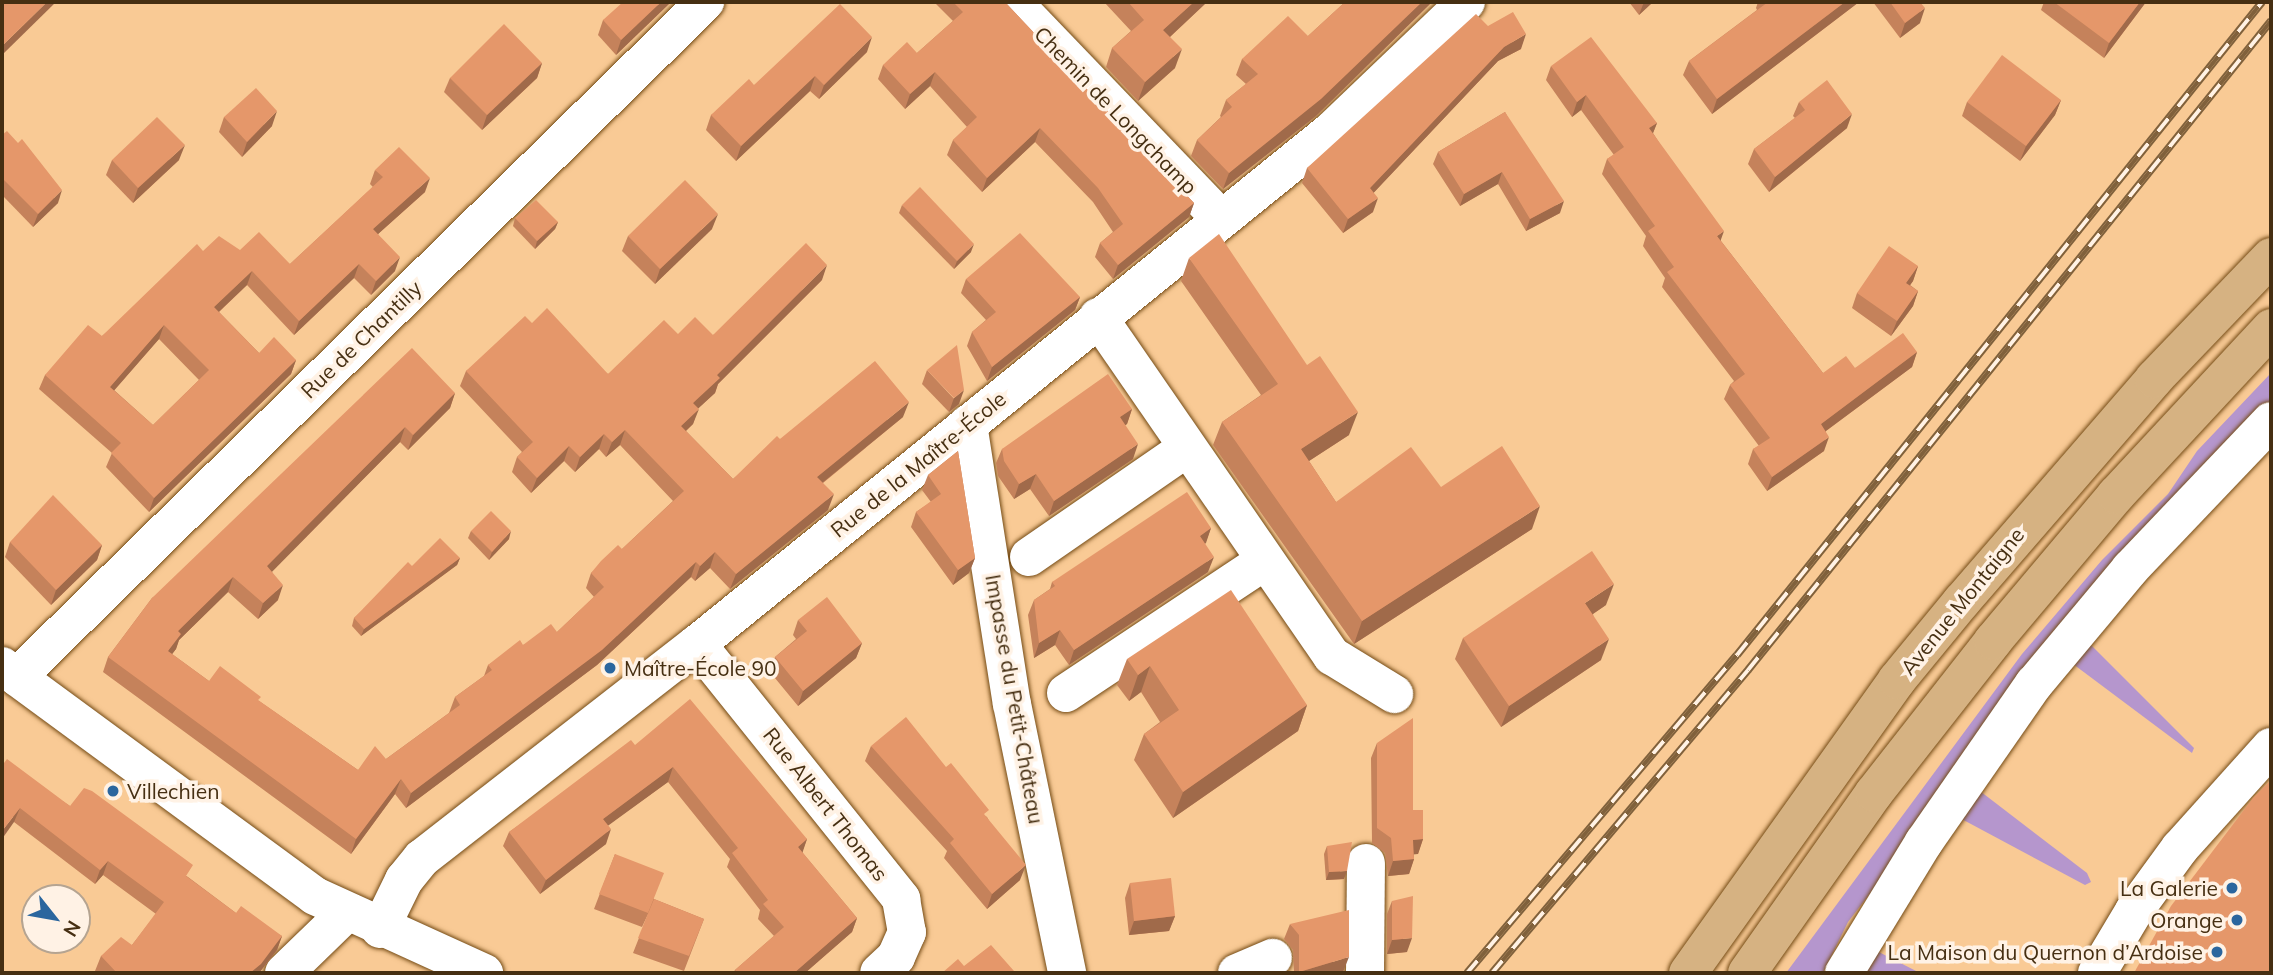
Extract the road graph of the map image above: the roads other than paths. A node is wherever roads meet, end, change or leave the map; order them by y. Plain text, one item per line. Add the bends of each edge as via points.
1 (705, 2) edge
2 (1013, 2) edge
3 (1466, 2) edge
4 (1220, 218) junction
5 (2271, 257) edge
6 (1098, 317) junction
7 (2271, 328) edge
8 (2271, 421) edge
9 (968, 424) junction
10 (1187, 448) junction
11 (1029, 557) dead end
12 (1263, 562) junction
13 (697, 644) junction
14 (10, 672) edge
15 (1066, 693) dead end
16 (1394, 694) dead end
17 (2271, 747) edge
18 (1366, 863) dead end
19 (346, 913) junction
20 (380, 929) junction
21 (1273, 958) dead end
22 (284, 973) edge
23 (484, 973) edge
24 (879, 973) edge
25 (1067, 973) edge
26 (1237, 973) edge
27 (1365, 973) edge
28 (1688, 973) edge
29 (1747, 973) edge
30 (1844, 973) edge
31 (2097, 973) edge

1 - 14 street, Rue de Chantilly
2 - 4 street, Chemin de Longchamp
3 - 4 street, Rue de la Maître-École via 1330,132
4 - 6 street, Rue de la Maître-École
5 - 28 main road, Avenue Montaigne via 2154,379 1897,680
6 - 9 street, Rue de la Maître-École
6 - 10 street
7 - 29 main road via 2158,448 2009,621 1874,793
8 - 30 street via 2130,569 2034,684 1924,842
9 - 13 street, Rue de la Maître-École
9 - 25 street, Impasse du Petit-Château via 1012,704
10 - 11 street
10 - 12 street
12 - 15 street
12 - 16 street via 1332,656
13 - 20 street, Rue de la Maître-École via 422,858 404,880
13 - 24 street, Rue Albert Thomas via 901,899 907,932 896,957
14 - 19 street via 130,764
17 - 31 street via 2172,858
18 - 27 street
19 - 20 street
19 - 22 street
20 - 23 street
21 - 26 street

